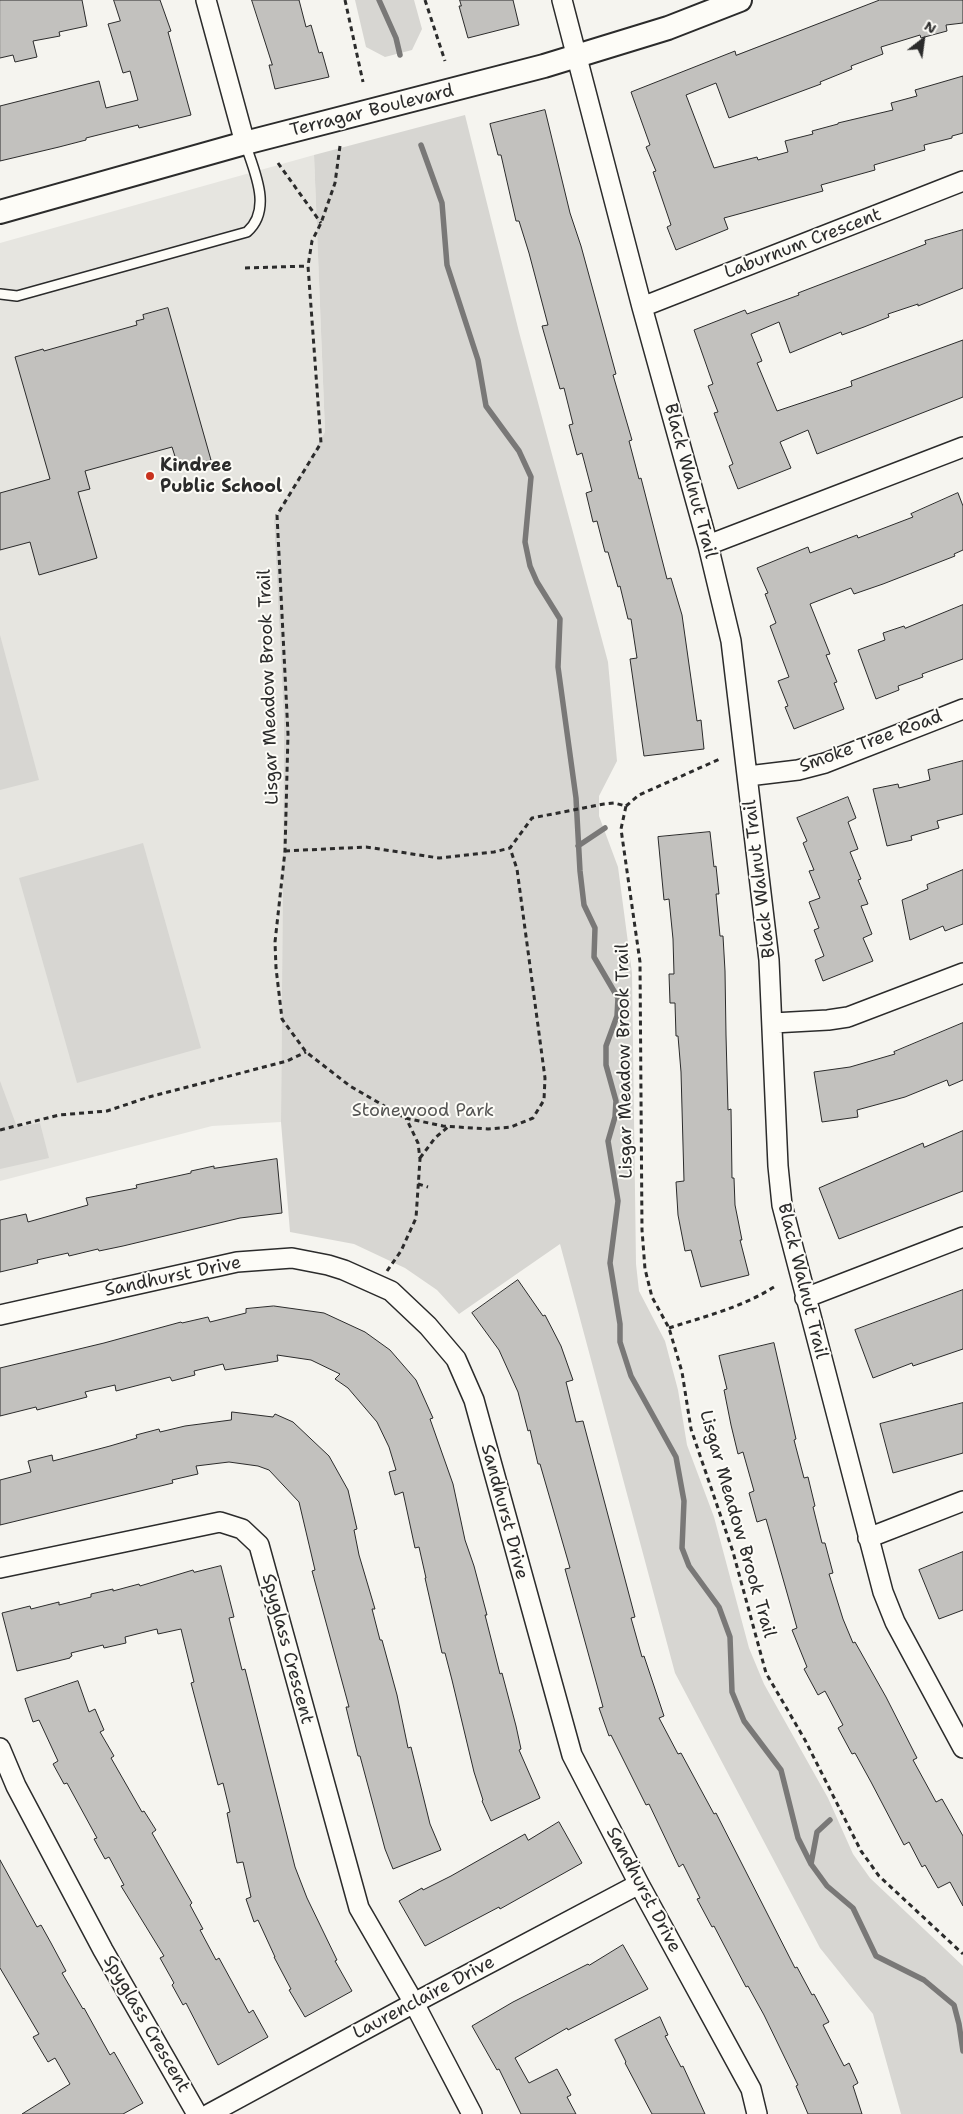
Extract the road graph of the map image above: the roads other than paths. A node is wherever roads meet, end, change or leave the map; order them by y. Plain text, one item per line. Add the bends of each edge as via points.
1 (206, 0) edge
2 (562, 0) edge
3 (740, 0) edge
4 (577, 56) junction
5 (245, 143) junction
6 (963, 181) edge
7 (0, 212) edge
8 (0, 294) edge
9 (642, 307) junction
10 (963, 447) edge
11 (708, 544) junction
12 (963, 709) edge
13 (748, 776) junction
14 (963, 973) edge
15 (773, 1024) junction
16 (963, 1237) edge
17 (805, 1298) junction
18 (0, 1316) edge
19 (963, 1501) edge
20 (868, 1538) junction
21 (0, 1568) edge
22 (0, 1748) edge
23 (963, 1748) edge
24 (640, 1884) junction
25 (414, 2003) junction
26 (196, 2114) edge
27 (209, 2114) edge
28 (472, 2114) edge
29 (757, 2114) edge

1 - 5 street
2 - 4 street, Black Walnut Trail
3 - 4 street, Terragar Boulevard via 668,28
4 - 5 street, Terragar Boulevard
4 - 9 street, Black Walnut Trail
5 - 7 street, Terragar Boulevard
5 - 8 lane via 255,173 260,204 254,226 246,232 17,296
6 - 9 street, Laburnum Crescent
9 - 11 street, Black Walnut Trail
10 - 11 street
11 - 13 street, Black Walnut Trail via 731,641
12 - 13 street, Smoke Tree Road via 825,762 798,770
13 - 15 street, Black Walnut Trail via 770,960
14 - 15 street via 848,1017
15 - 17 street, Black Walnut Trail via 782,1205
16 - 17 street
17 - 20 street, Black Walnut Trail
18 - 24 street, Sandhurst Drive via 237,1262 292,1258 328,1265 391,1291 428,1326 456,1359 474,1400 572,1755
19 - 20 street
20 - 23 street, Black Walnut Trail via 895,1622
21 - 25 street, Spyglass Crescent via 220,1522 242,1529 253,1538 259,1545 356,1901
22 - 26 street, Spyglass Crescent via 16,1786 103,1950
24 - 25 street, Laurenclaire Drive
24 - 29 street, Sandhurst Drive via 751,2089
25 - 27 street, Laurenclaire Drive
25 - 28 street

